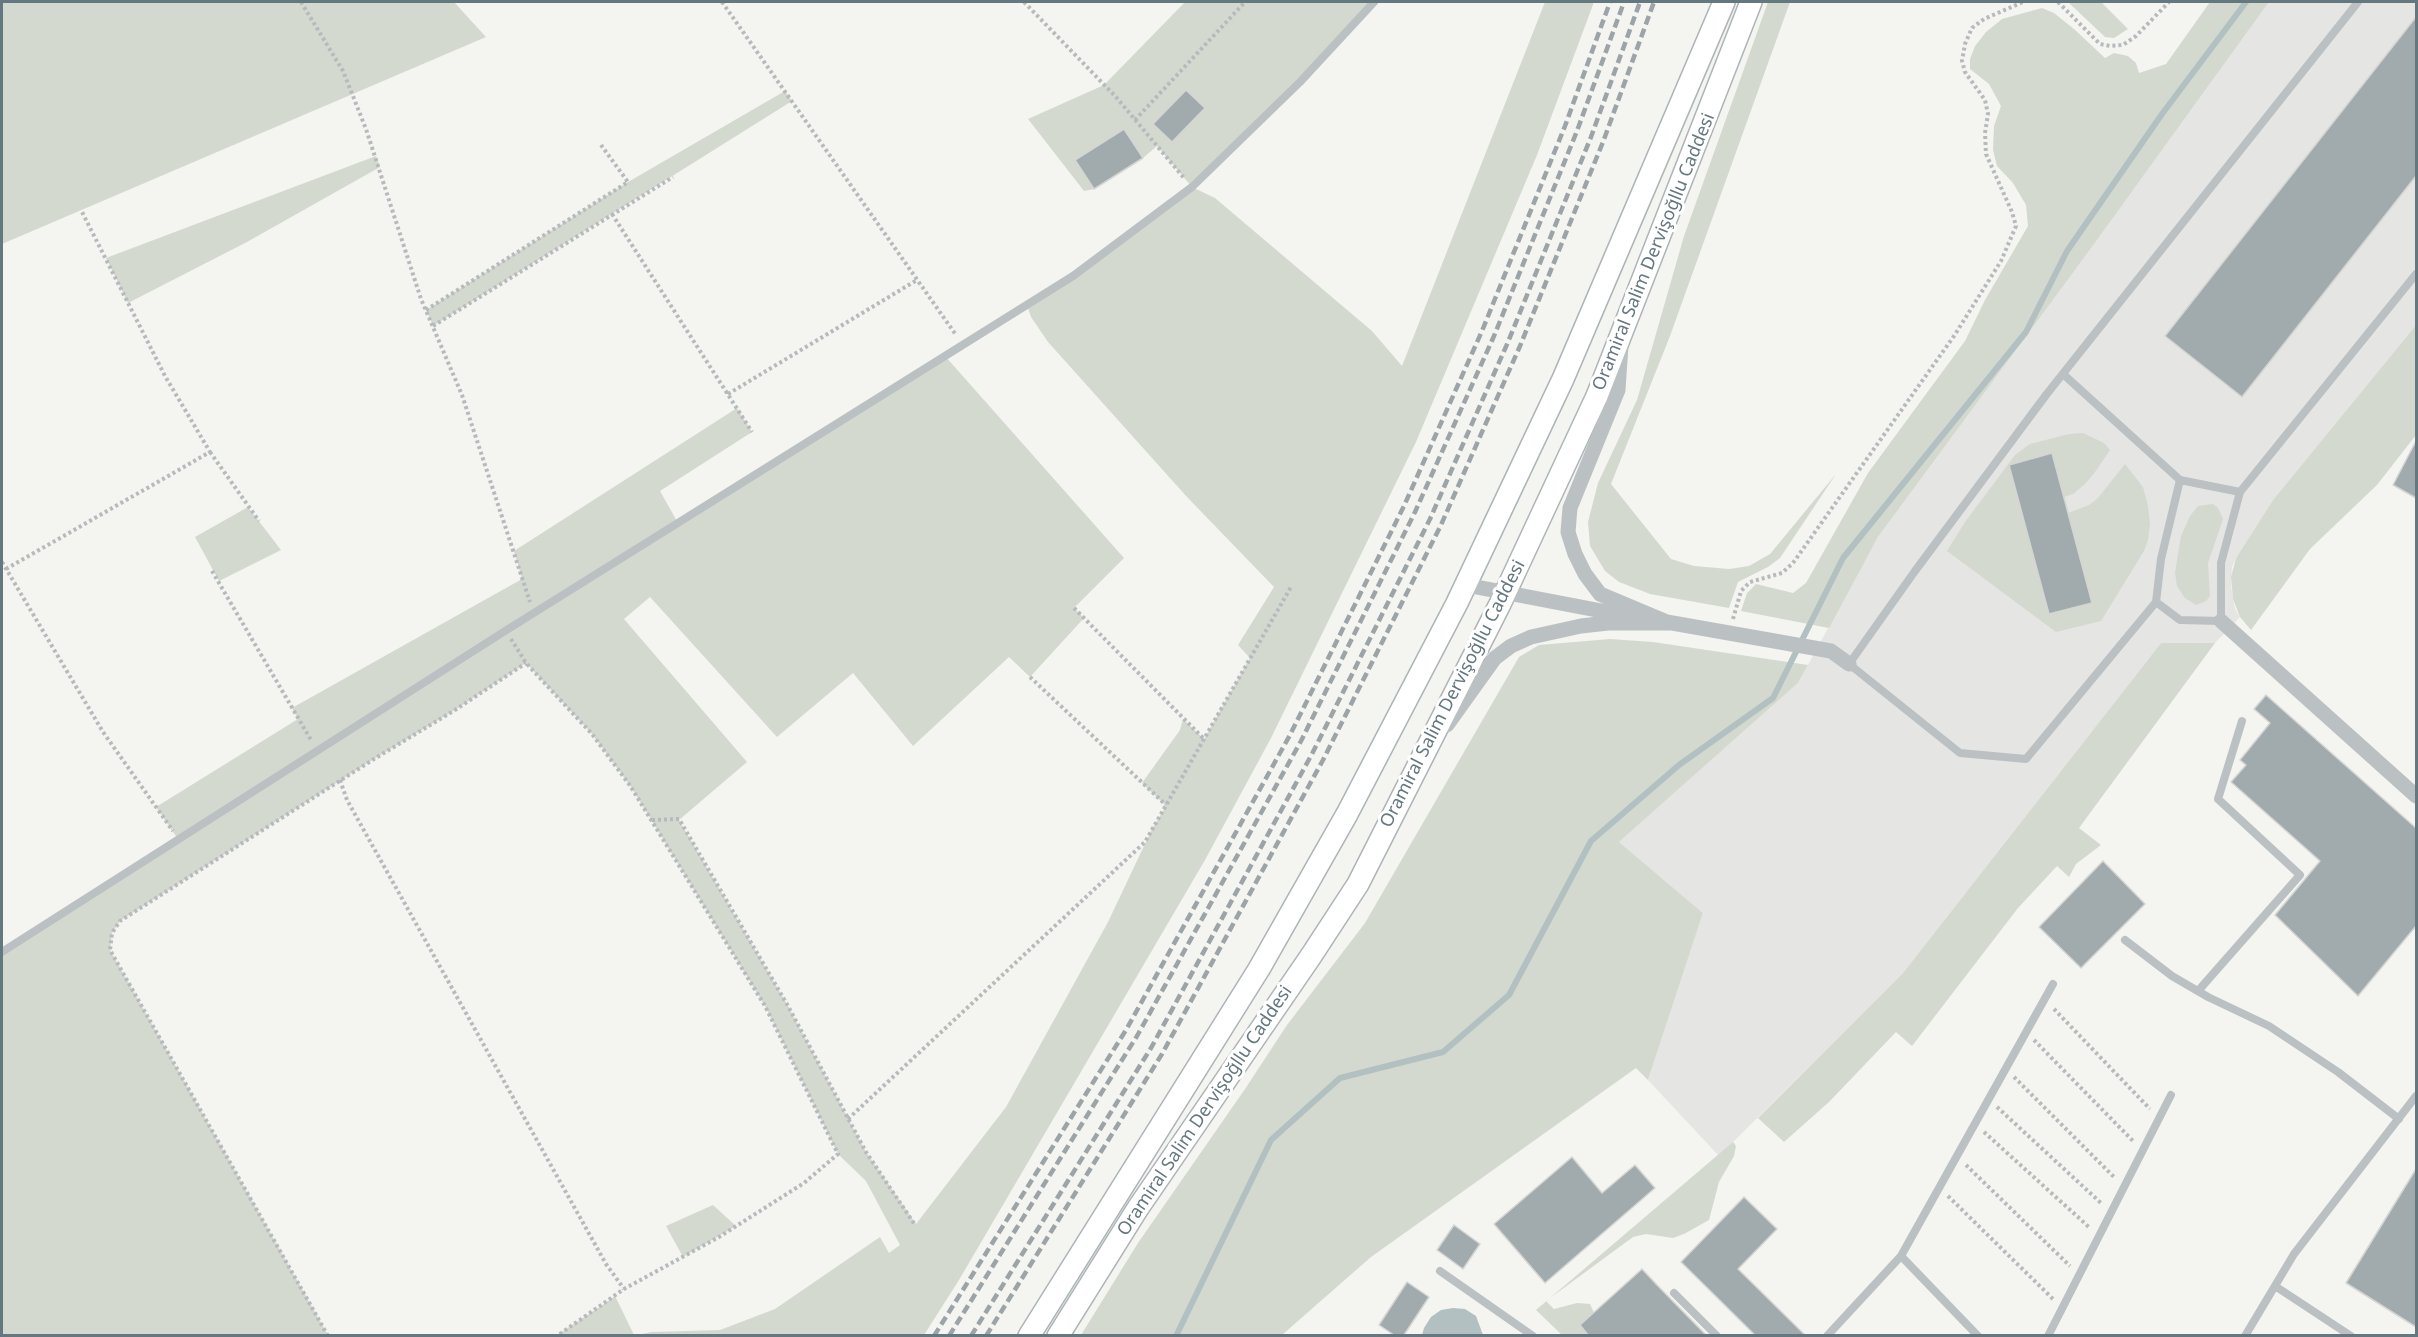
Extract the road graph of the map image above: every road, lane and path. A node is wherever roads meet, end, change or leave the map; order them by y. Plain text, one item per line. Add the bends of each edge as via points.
1 (301, 2) edge
2 (722, 2) edge
3 (1024, 2) edge
4 (1245, 2) edge
5 (1374, 2) edge
6 (1724, 2) edge
7 (1750, 2) edge
8 (2023, 2) edge
9 (2058, 2) edge
10 (2169, 2) edge
11 (2358, 2) edge
12 (1135, 120) junction
13 (601, 145) dead end
14 (673, 177) dead end
15 (1192, 187) junction
16 (81, 210) dead end
17 (612, 214) junction
18 (2416, 274) edge
19 (917, 280) junction
20 (426, 310) junction
21 (433, 326) junction
22 (1623, 332) junction
23 (963, 345) junction
24 (2063, 374) junction
25 (728, 394) junction
26 (752, 432) dead end
27 (210, 452) junction
28 (2180, 480) junction
29 (2240, 492) junction
30 (259, 522) dead end
31 (2, 562) edge
32 (6, 569) junction
33 (212, 571) dead end
34 (1466, 585) junction
35 (1291, 587) dead end
36 (1505, 593) junction
37 (2156, 602) junction
38 (1074, 608) dead end
39 (534, 614) junction
40 (2221, 621) junction
41 (1669, 623) junction
42 (505, 631) junction
43 (1734, 635) junction
44 (526, 663) junction
45 (1849, 664) junction
46 (1030, 677) dead end
47 (2242, 722) dead end
48 (1204, 739) junction
49 (318, 751) junction
50 (1420, 761) junction
51 (340, 780) junction
52 (2416, 796) edge
53 (1166, 805) junction
54 (652, 820) junction
55 (178, 839) junction
56 (2125, 940) dead end
57 (2, 952) edge
58 (2053, 984) dead end
59 (2198, 991) junction
60 (2044, 999) junction
61 (2026, 1032) junction
62 (2006, 1068) junction
63 (2171, 1095) dead end
64 (2416, 1096) edge
65 (1988, 1099) junction
66 (848, 1119) junction
67 (2159, 1119) junction
68 (2399, 1119) junction
69 (1974, 1124) junction
70 (2143, 1151) junction
71 (1956, 1156) junction
72 (1939, 1187) junction
73 (2124, 1187) junction
74 (2111, 1212) junction
75 (915, 1225) dead end
76 (2099, 1237) junction
77 (1901, 1256) junction
78 (1440, 1271) dead end
79 (2079, 1275) junction
80 (2275, 1287) junction
81 (624, 1289) junction
82 (1674, 1293) dead end
83 (2062, 1308) junction
84 (328, 1335) edge
85 (557, 1335) edge
86 (1029, 1335) edge
87 (1058, 1335) edge
88 (1533, 1335) edge
89 (1717, 1335) edge
90 (1827, 1335) edge
91 (1978, 1335) edge
92 (2048, 1335) edge
93 (2245, 1335) edge
94 (2351, 1335) edge

1 - 20 path via 353,95
2 - 19 path
3 - 12 path
4 - 12 path
5 - 15 lane via 1300,82
6 - 34 main road, Oramiral Salim Dervişoğllu Caddesi via 1563,380
7 - 22 main road, Oramiral Salim Dervişoğllu Caddesi
8 - 43 path via 1972,28 1962,61 1965,72 1985,100 1986,154 2016,226 2001,261 1954,336 1792,563 1782,573 1750,582 1741,591
9 - 10 path via 2100,44 2110,46 2123,45 2136,36
11 - 24 lane
12 - 15 path
13 - 20 path via 628,182
14 - 17 path
15 - 23 lane via 1073,276
16 - 27 path via 165,375
17 - 21 path
17 - 25 path
18 - 29 lane
19 - 23 path
19 - 25 path
20 - 21 path
21 - 39 path via 462,395
22 - 36 main road, Oramiral Salim Dervişoğllu Caddesi
22 - 41 street via 1618,390 1570,508 1568,532 1585,574 1600,594
23 - 39 lane
24 - 28 lane
24 - 45 lane
25 - 26 path
27 - 30 path
27 - 32 path
28 - 29 lane
28 - 37 lane via 2161,559
29 - 40 lane via 2222,562
31 - 32 path
32 - 55 path via 103,732
33 - 49 path
34 - 36 street
34 - 86 main road, Oramiral Salim Dervişoğllu Caddesi via 1347,814 1259,969
35 - 48 path
36 - 41 street
36 - 50 main road, Oramiral Salim Dervişoğllu Caddesi
37 - 40 lane via 2180,620
37 - 45 lane via 2026,759 1960,753
38 - 48 path
39 - 42 lane
40 - 52 street
41 - 43 street
41 - 50 street via 1581,626 1531,637 1511,646 1496,658
42 - 44 path
42 - 49 lane
43 - 45 street via 1832,651
44 - 51 path
44 - 54 path via 592,734
46 - 53 path
47 - 59 lane via 2218,799 2300,875
48 - 53 path
49 - 55 lane
50 - 87 main road, Oramiral Salim Dervişoğllu Caddesi via 1358,884 1138,1208
51 - 81 path via 370,842 606,1264
51 - 84 path via 120,921 112,933 110,950
53 - 66 path via 1145,842
54 - 66 path via 679,819 788,1006
54 - 81 path via 765,1006 838,1154 794,1189 719,1237
55 - 57 lane
56 - 59 lane
58 - 60 lane
59 - 68 lane via 2269,1026
60 - 61 lane
60 - 67 path
61 - 62 lane
61 - 70 path
62 - 65 lane
62 - 73 path
63 - 67 lane
64 - 68 lane
65 - 69 lane
65 - 74 path
66 - 75 path
67 - 70 lane
68 - 80 lane via 2294,1254
69 - 71 lane
69 - 76 path
70 - 73 lane
71 - 72 lane
71 - 79 path
72 - 77 lane
72 - 83 path
73 - 74 lane
74 - 76 lane
76 - 79 lane
77 - 90 lane
77 - 91 lane
78 - 88 lane
79 - 83 lane
80 - 93 lane
80 - 94 lane
81 - 85 path
82 - 89 lane
83 - 92 lane

